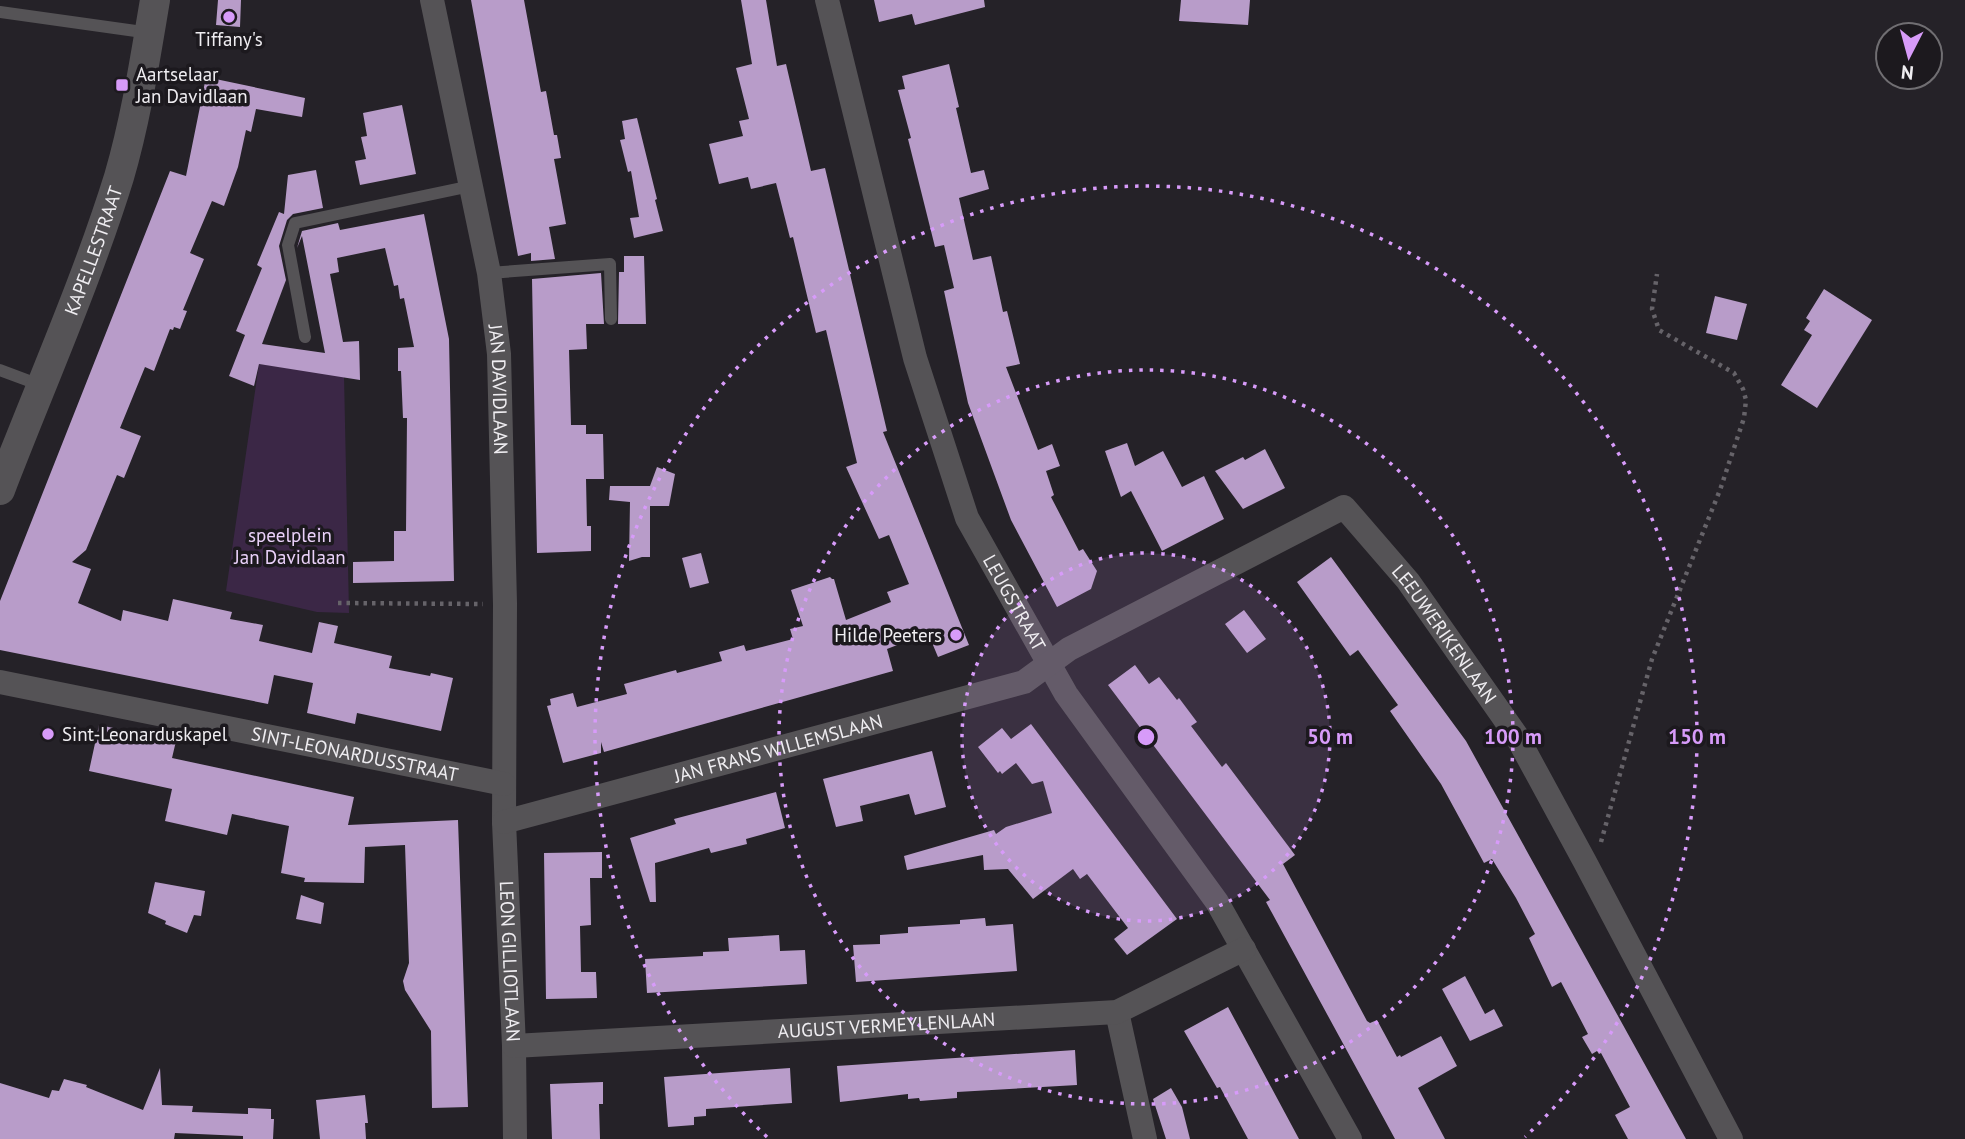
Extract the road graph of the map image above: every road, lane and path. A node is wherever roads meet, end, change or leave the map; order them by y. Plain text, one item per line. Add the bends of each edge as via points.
1 (155, 0) edge
2 (432, 0) edge
3 (827, 0) edge
4 (0, 12) edge
5 (150, 33) junction
6 (471, 186) junction
7 (489, 273) junction
8 (1657, 275) dead end
9 (611, 319) dead end
10 (305, 337) dead end
11 (0, 370) edge
12 (41, 385) junction
13 (0, 490) edge
14 (338, 604) dead end
15 (505, 604) junction
16 (1048, 665) junction
17 (0, 682) edge
18 (504, 784) junction
19 (504, 822) junction
20 (1585, 862) junction
21 (1244, 949) junction
22 (1117, 1012) junction
23 (514, 1046) junction
24 (515, 1139) edge
25 (1145, 1139) edge
26 (1350, 1139) edge
27 (1731, 1139) edge

1 - 5 street, KAPELLESTRAAT
2 - 6 street, JAN DAVIDLAAN
3 - 16 street, LEUGSTRAAT via 915,358 967,518
4 - 5 lane
5 - 12 street, KAPELLESTRAAT via 120,174
6 - 7 street, JAN DAVIDLAAN
6 - 10 lane via 295,223 288,245
7 - 9 lane via 610,264
7 - 15 street, JAN DAVIDLAAN via 499,354
8 - 20 path via 1652,309 1659,330 1734,373 1744,389 1744,418 1652,659 1598,853
11 - 12 lane
12 - 13 street, KAPELLESTRAAT
14 - 15 path
15 - 18 street, JAN DAVIDLAAN
16 - 19 street, JAN FRANS WILLEMSLAAN via 1024,682
16 - 20 street, LEEUWERIKENLAAN via 1069,649 1344,507 1408,581 1516,735
16 - 21 street, LEUGSTRAAT via 1217,902
17 - 18 street, SINT-LEONARDUSSTRAAT
18 - 19 street, LEON GILLIOTLAAN
19 - 23 street, LEON GILLIOTLAAN
20 - 27 street, LEEUWERIKENLAAN
21 - 22 street, AUGUST VERMEYLENLAAN
21 - 26 street, LEUGSTRAAT
22 - 23 street, AUGUST VERMEYLENLAAN
22 - 25 street
23 - 24 street, LEON GILLIOTLAAN

